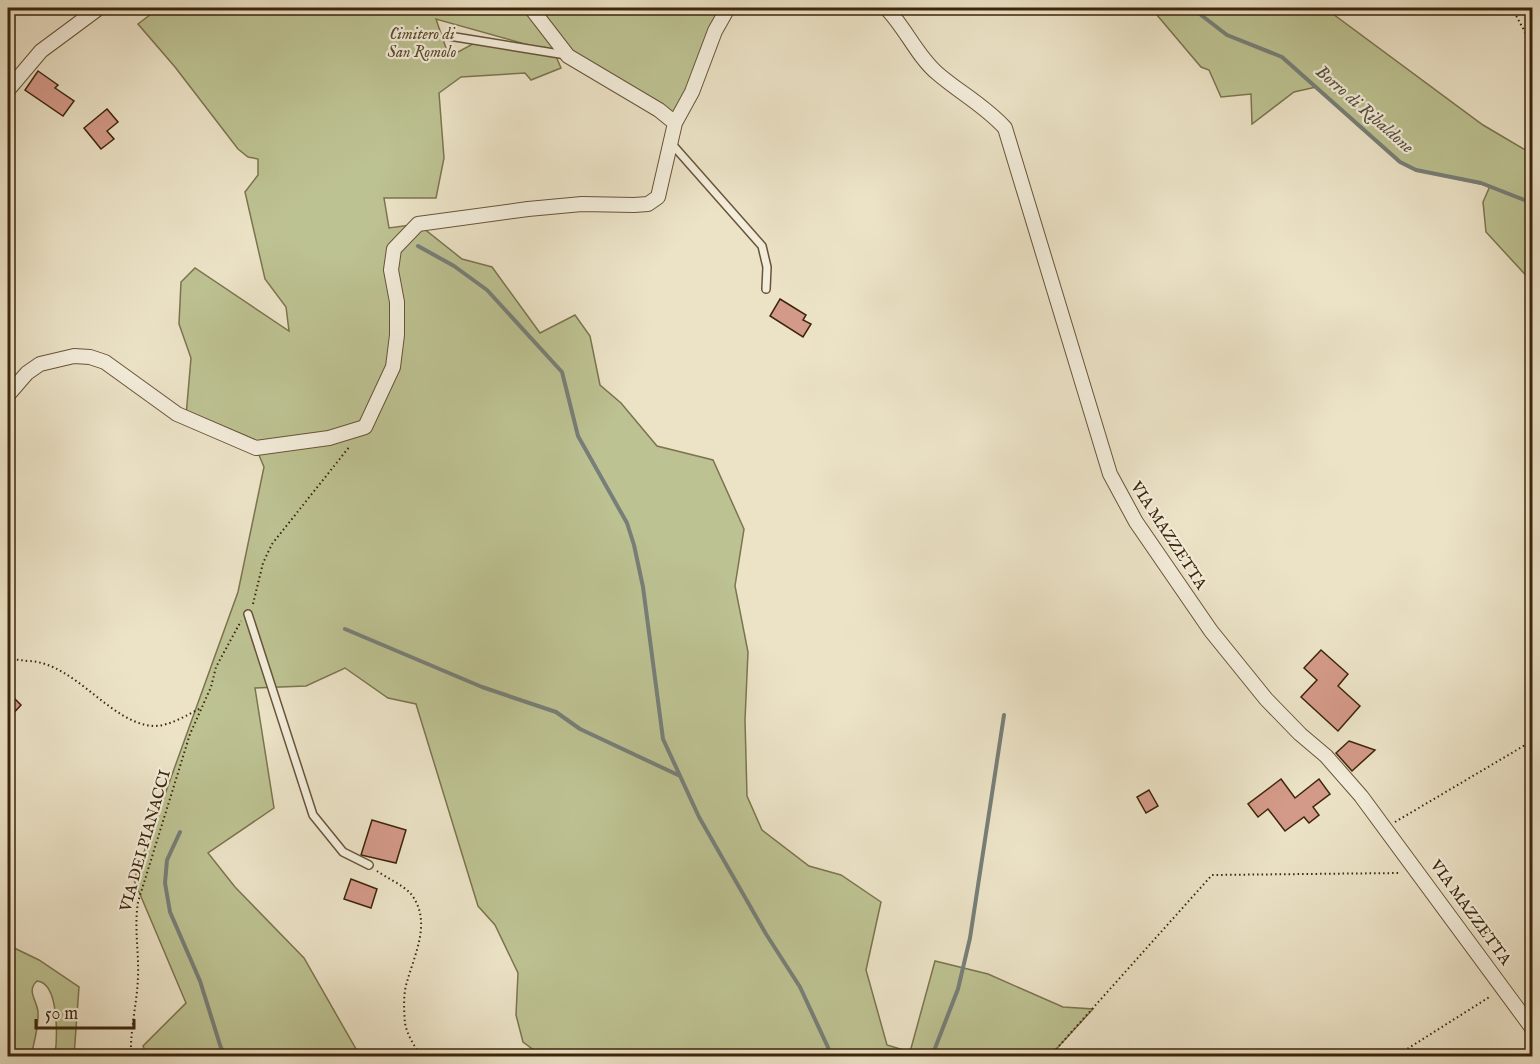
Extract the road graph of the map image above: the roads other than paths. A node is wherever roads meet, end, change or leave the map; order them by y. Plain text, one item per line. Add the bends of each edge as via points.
1 (99, 8) edge
2 (531, 8) edge
3 (728, 8) edge
4 (886, 8) edge
5 (449, 36) dead end
6 (568, 56) junction
7 (8, 90) edge
8 (675, 123) junction
9 (671, 143) junction
10 (766, 289) dead end
11 (8, 395) edge
12 (248, 614) road end
13 (369, 865) road end
14 (1533, 1028) edge

1 - 7 street via 40,51
2 - 6 street
3 - 8 street
4 - 14 street, VIA MAZZETTA via 899,20 935,72 987,108 1005,128 1110,474 1136,522 1210,631 1266,699 1326,756 1385,828
5 - 6 lane
6 - 8 street
8 - 9 street
9 - 10 lane via 762,246 767,267
9 - 11 street via 658,197 648,204 528,208 418,224 394,249 391,270 398,335 393,367 366,427 329,438 256,448 177,414 105,362 90,357 74,356 40,364
12 - 13 lane via 313,815 343,852

